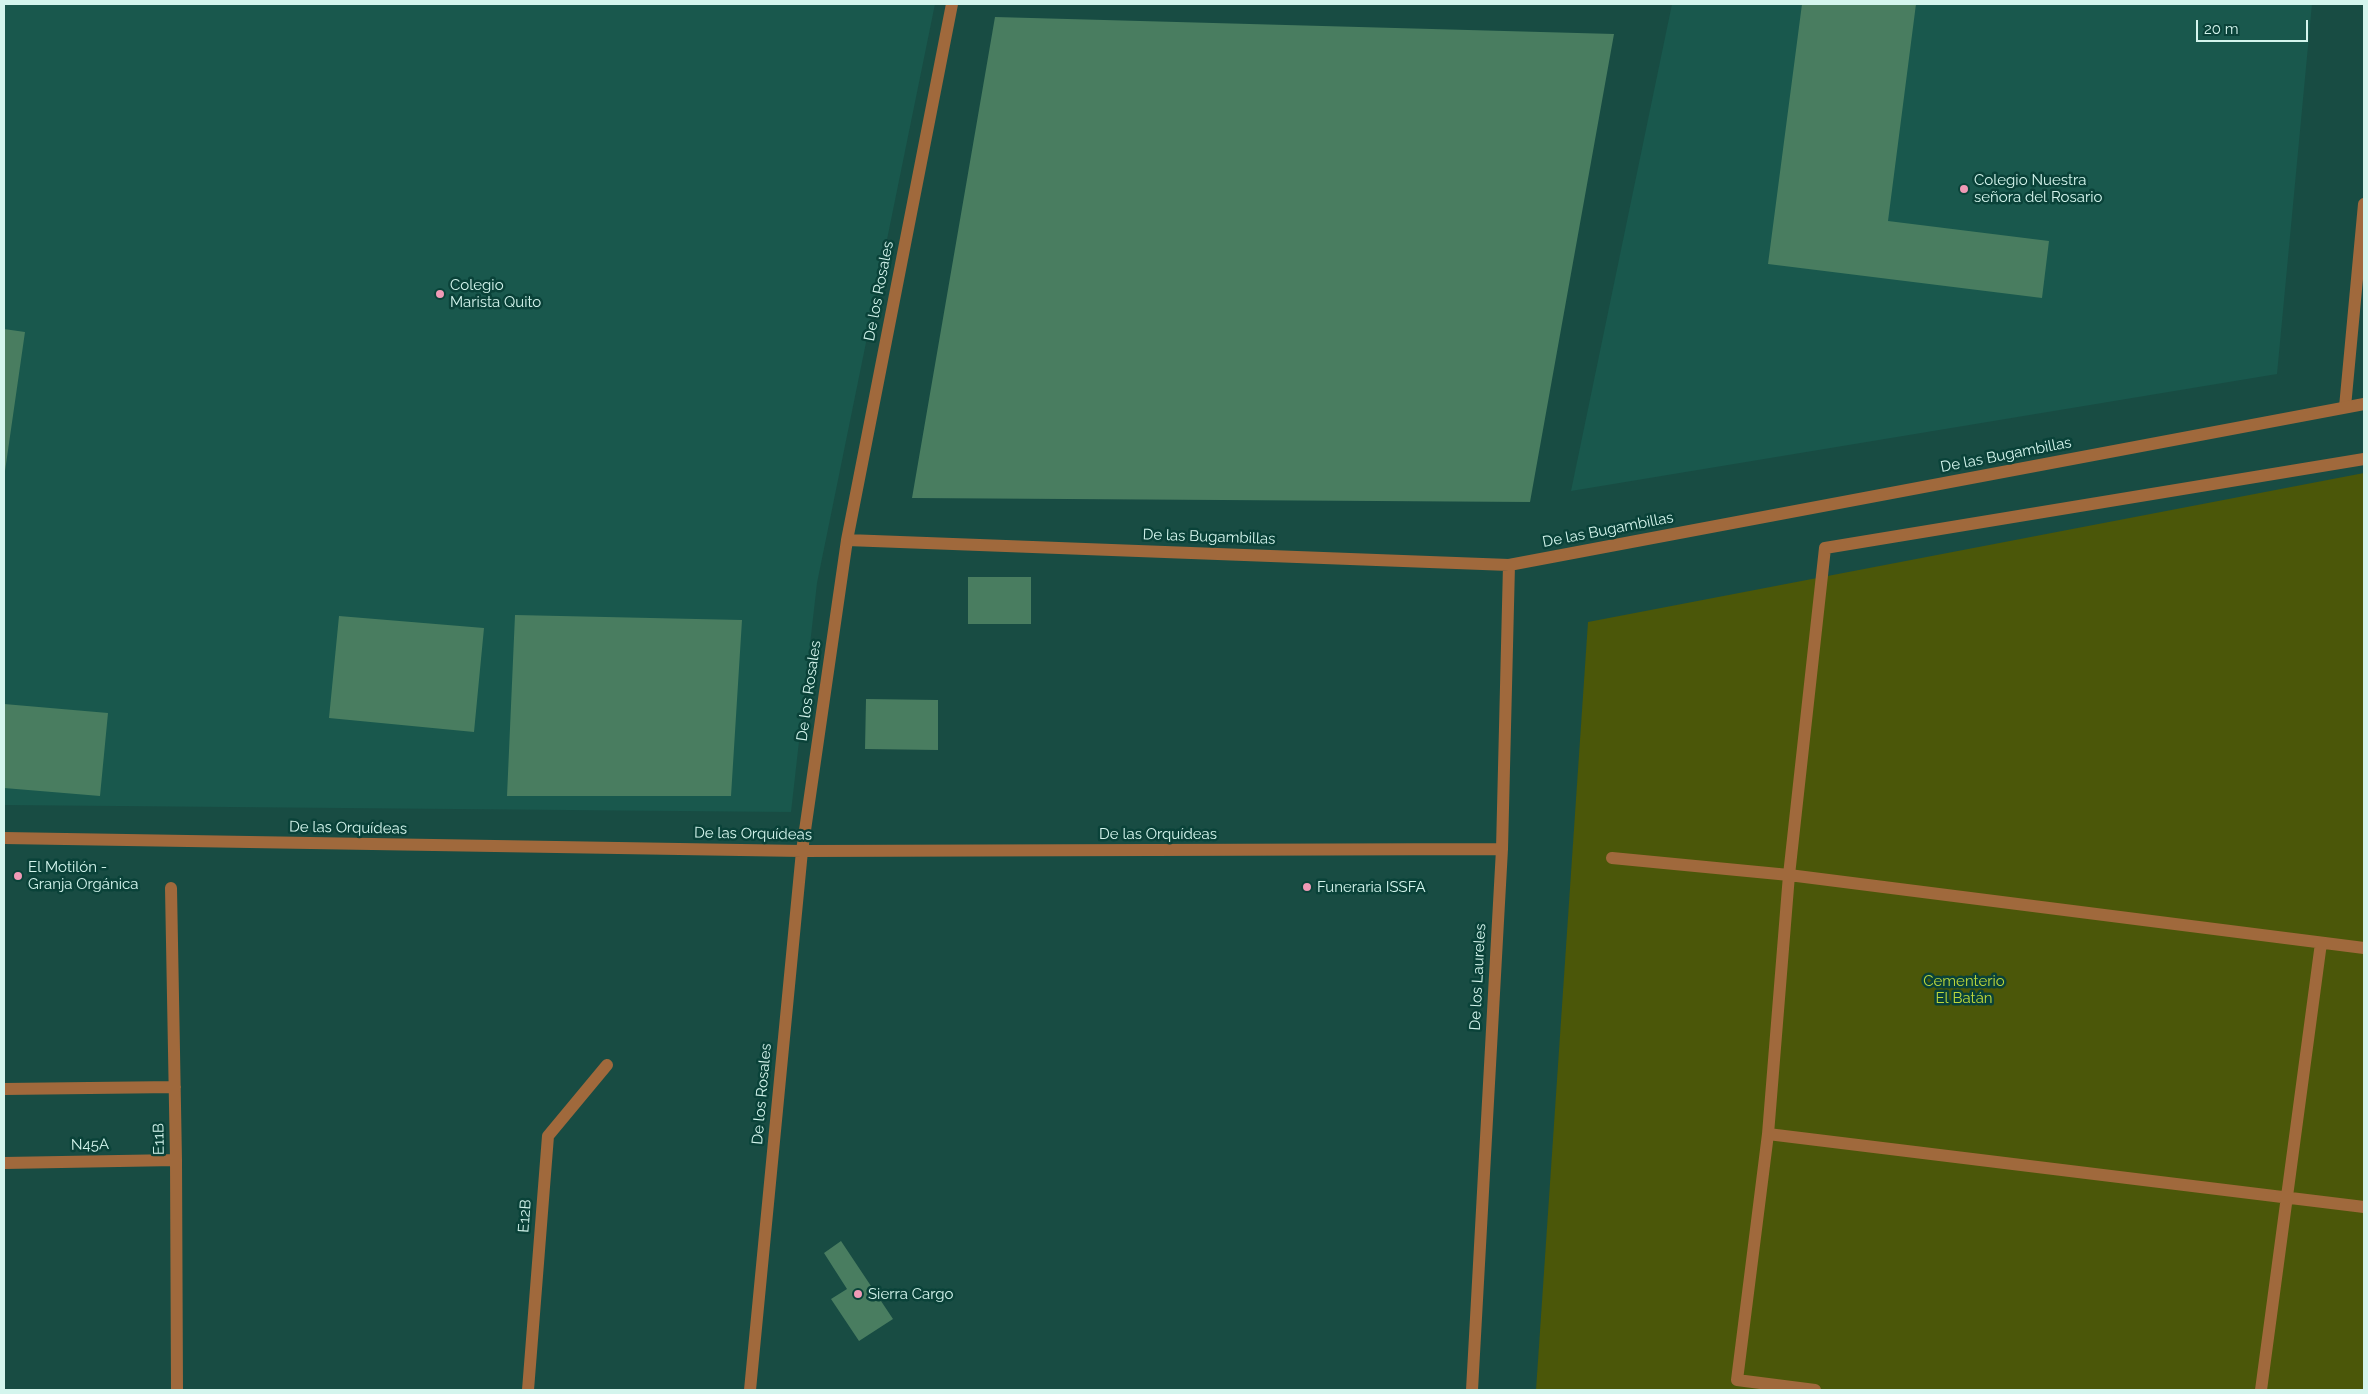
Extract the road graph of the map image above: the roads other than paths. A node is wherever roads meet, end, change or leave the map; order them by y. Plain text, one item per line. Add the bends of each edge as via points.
1 (952, 4) edge
2 (2364, 204) edge
3 (2364, 404) edge
4 (2345, 407) junction
5 (2364, 459) edge
6 (847, 540) junction
7 (1510, 565) junction
8 (4, 838) edge
9 (1502, 849) junction
10 (802, 851) junction
11 (1612, 858) dead end
12 (1789, 874) junction
13 (171, 888) dead end
14 (2321, 943) junction
15 (2364, 948) edge
16 (607, 1065) dead end
17 (175, 1087) junction
18 (4, 1089) edge
19 (1768, 1134) junction
20 (176, 1160) junction
21 (4, 1163) edge
22 (2286, 1197) junction
23 (2364, 1207) edge
24 (177, 1390) edge
25 (528, 1390) edge
26 (750, 1390) edge
27 (1472, 1390) edge
28 (1815, 1390) edge
29 (2261, 1390) edge

1 - 6 street, De los Rosales
2 - 4 street
3 - 4 street, De las Bugambillas
4 - 7 street, De las Bugambillas
5 - 12 street via 1825,548
6 - 7 street, De las Bugambillas
6 - 10 street, De los Rosales
7 - 9 street, De los Laureles
8 - 10 street, De las Orquídeas
9 - 10 street, De las Orquídeas
9 - 27 street, De los Laureles
10 - 26 street, De los Rosales
11 - 12 street
12 - 14 street
12 - 19 street
13 - 17 street, E11B
14 - 15 street
14 - 22 street
16 - 25 street, E12B via 548,1136
17 - 18 street
17 - 20 street, E11B
19 - 22 street
19 - 28 street via 1737,1380
20 - 21 street, N45A
20 - 24 street, E11B
22 - 23 street
22 - 29 street

